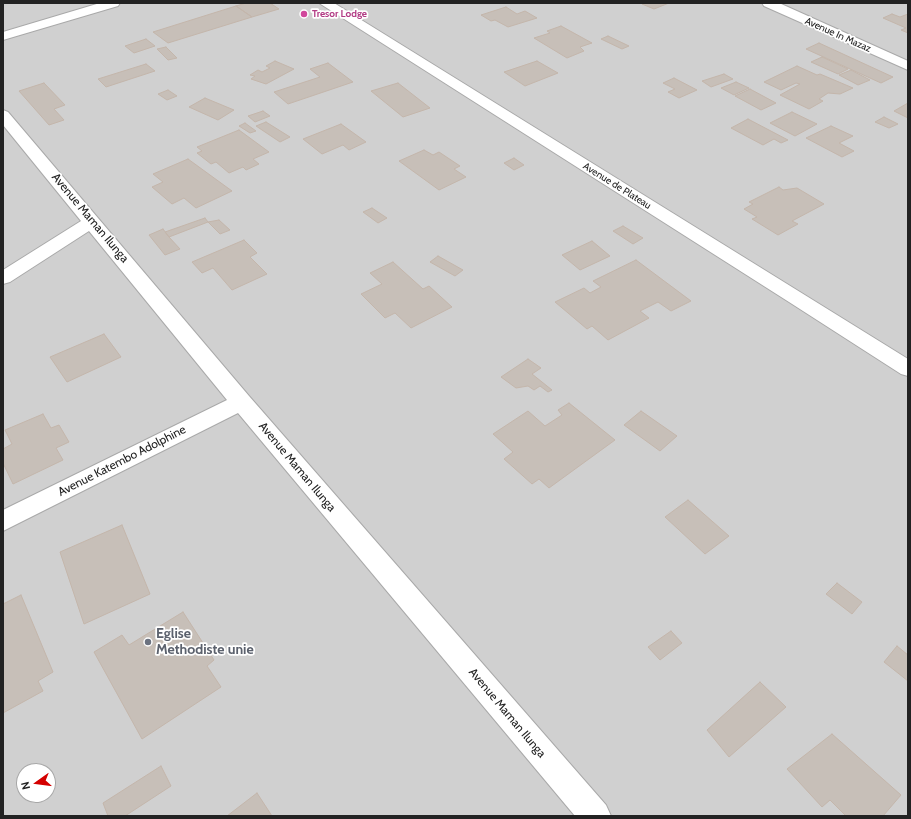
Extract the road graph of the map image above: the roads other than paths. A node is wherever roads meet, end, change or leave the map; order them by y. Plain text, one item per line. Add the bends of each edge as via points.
1 (114, 3) edge
2 (325, 3) edge
3 (768, 3) edge
4 (3, 36) edge
5 (908, 66) edge
6 (3, 115) edge
7 (93, 221) junction
8 (3, 278) edge
9 (908, 369) edge
10 (241, 402) junction
11 (3, 521) edge
12 (595, 816) edge

1 - 4 street
2 - 9 street, Avenue de Plateau
3 - 5 street, Avenue In Mazaz
6 - 7 street, Avenue Maman Ilunga
7 - 8 street
7 - 10 street, Avenue Maman Ilunga
10 - 11 street, Avenue Katembo Adolphine
10 - 12 street, Avenue Maman Ilunga

